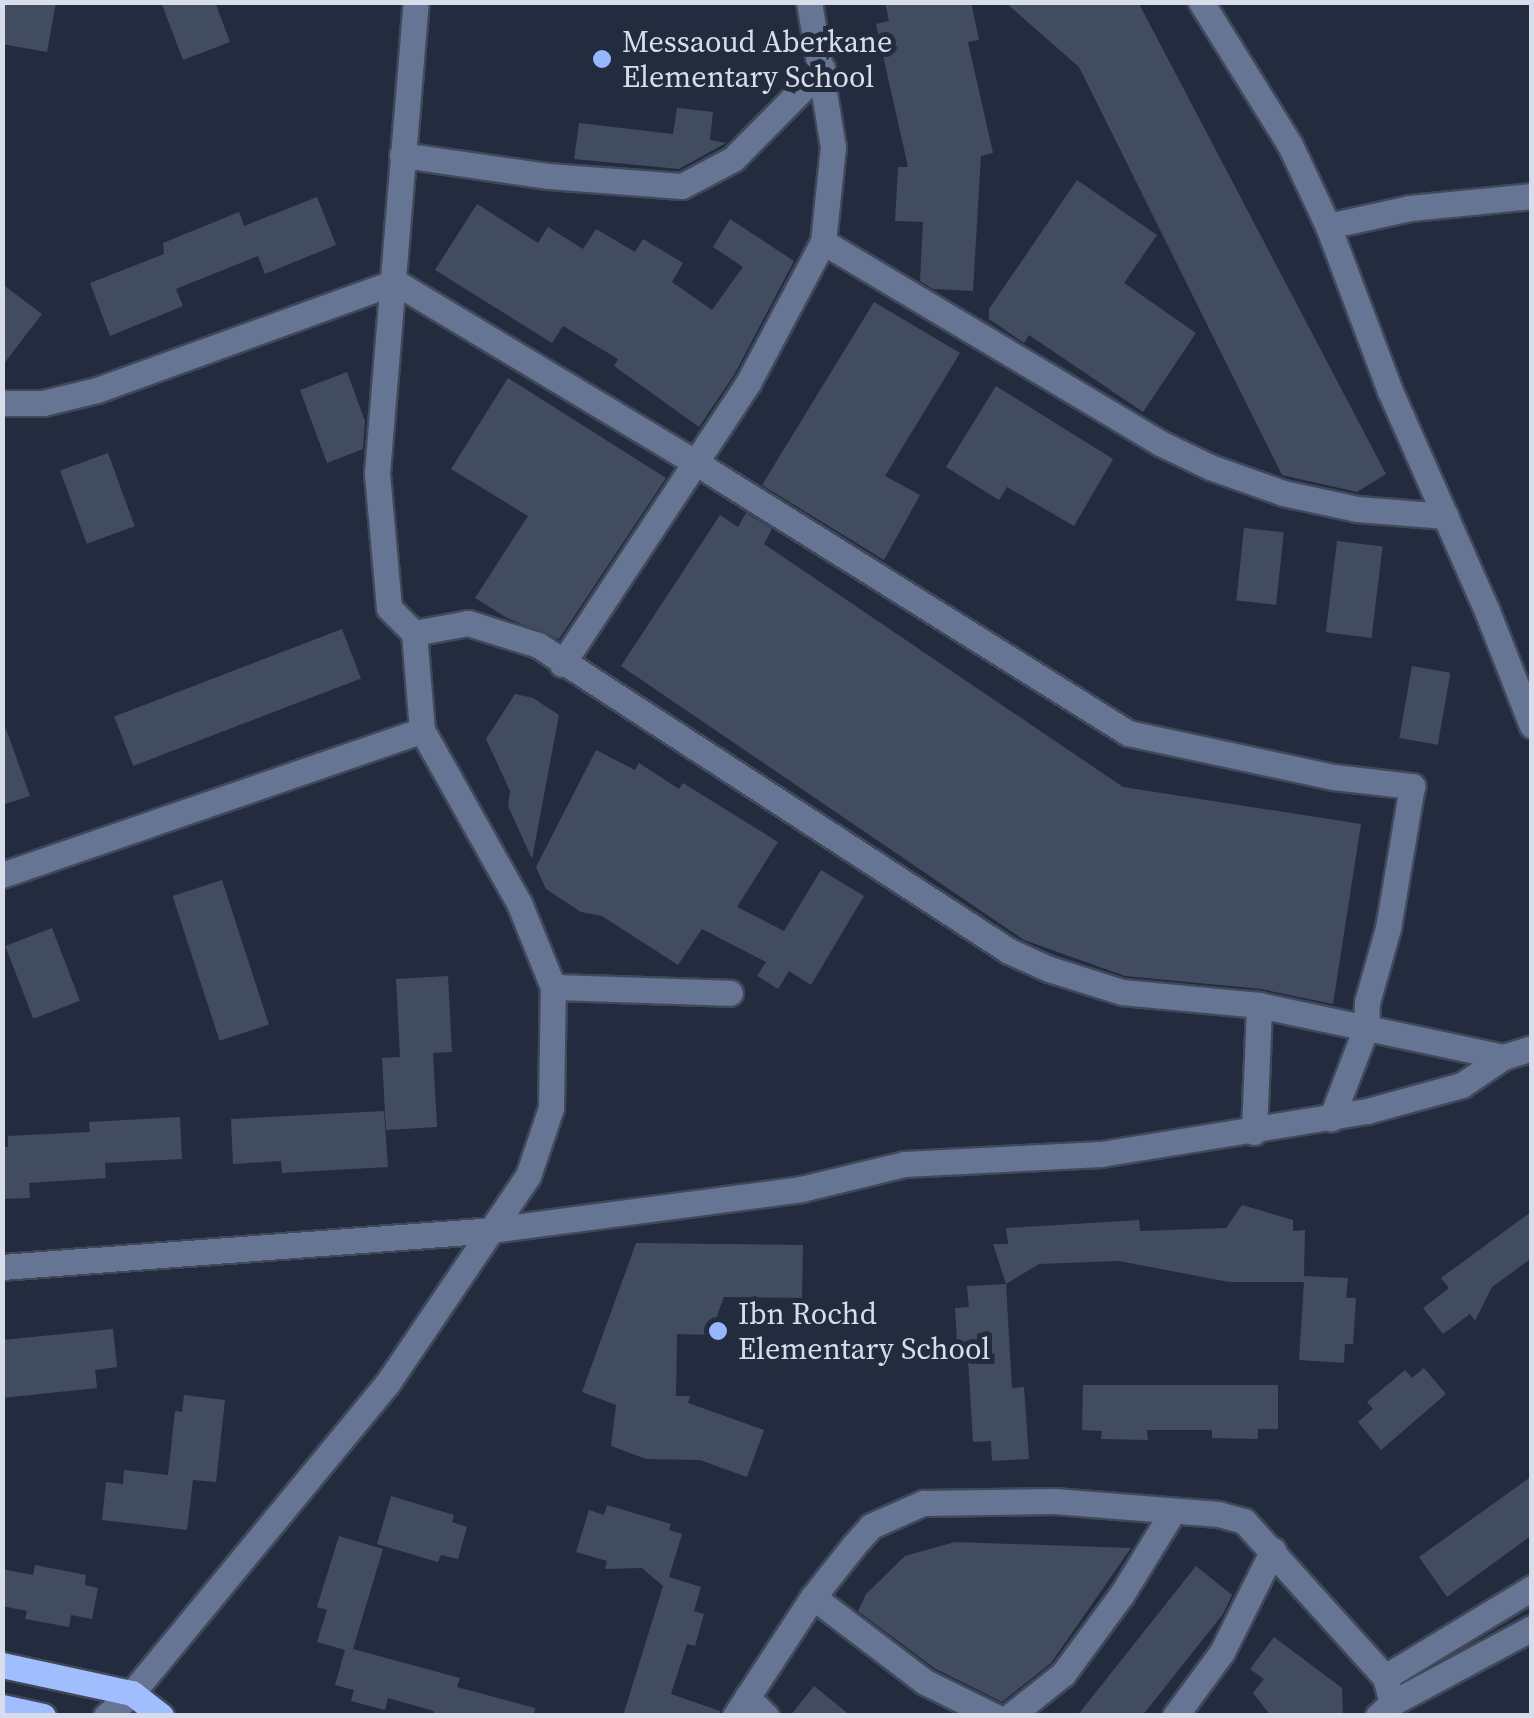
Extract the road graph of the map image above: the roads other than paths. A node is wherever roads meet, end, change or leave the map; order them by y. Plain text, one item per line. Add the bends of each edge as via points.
1 (416, 2) edge
2 (810, 2) edge
3 (1201, 2) edge
4 (822, 69) junction
5 (402, 154) junction
6 (1532, 196) edge
7 (1328, 226) junction
8 (823, 242) junction
9 (395, 282) junction
10 (2, 403) edge
11 (698, 464) junction
12 (1446, 516) junction
13 (414, 632) junction
14 (562, 664) junction
15 (1532, 726) edge
16 (422, 730) junction
17 (2, 876) edge
18 (553, 987) junction
19 (730, 993) dead end
20 (1258, 1005) junction
21 (1366, 1028) junction
22 (1532, 1048) edge
23 (1502, 1056) junction
24 (1331, 1119) junction
25 (1254, 1132) junction
26 (491, 1230) junction
27 (2, 1267) edge
28 (1173, 1511) junction
29 (1273, 1550) junction
30 (1532, 1588) edge
31 (813, 1597) junction
32 (1532, 1628) edge
33 (2, 1665) edge
34 (1385, 1677) junction
35 (132, 1693) junction
36 (741, 1706) edge
37 (2, 1707) edge
38 (1385, 1709) edge
39 (43, 1716) edge
40 (106, 1716) edge
41 (161, 1716) edge
42 (766, 1716) edge
43 (994, 1716) edge
44 (1010, 1716) edge
45 (1175, 1716) edge

1 - 5 street
2 - 4 street
3 - 7 street via 1290,144
4 - 5 street via 732,158 682,186 583,180
4 - 8 street via 833,147
5 - 9 street
6 - 7 street via 1410,208
7 - 12 street
8 - 11 street
8 - 12 street via 1210,467 1283,493 1358,509
9 - 10 street via 98,390 43,403
9 - 11 street
9 - 13 street via 377,473 389,608
11 - 14 street
11 - 21 street via 1128,733 1222,756 1412,786
12 - 15 street
13 - 14 street via 468,623 538,645
13 - 16 street
14 - 20 street via 1009,951 1122,992
16 - 17 street
16 - 18 street via 519,903
18 - 19 street
18 - 26 street via 552,1108 528,1176
20 - 21 street
20 - 25 street
21 - 23 street
21 - 24 street
22 - 23 street
23 - 24 street via 1462,1085
24 - 25 street
25 - 26 street via 1101,1154 904,1164 801,1189
26 - 27 street
26 - 35 street via 387,1384
28 - 29 street via 1244,1522
28 - 31 street via 1054,1502 923,1504 871,1526
28 - 44 street via 1063,1674
29 - 34 street
29 - 45 street via 1222,1652
30 - 34 street
31 - 36 street
31 - 43 street via 890,1659
32 - 38 street
33 - 35 main road
34 - 38 street
35 - 40 street
35 - 41 main road
36 - 42 street
37 - 39 main road

